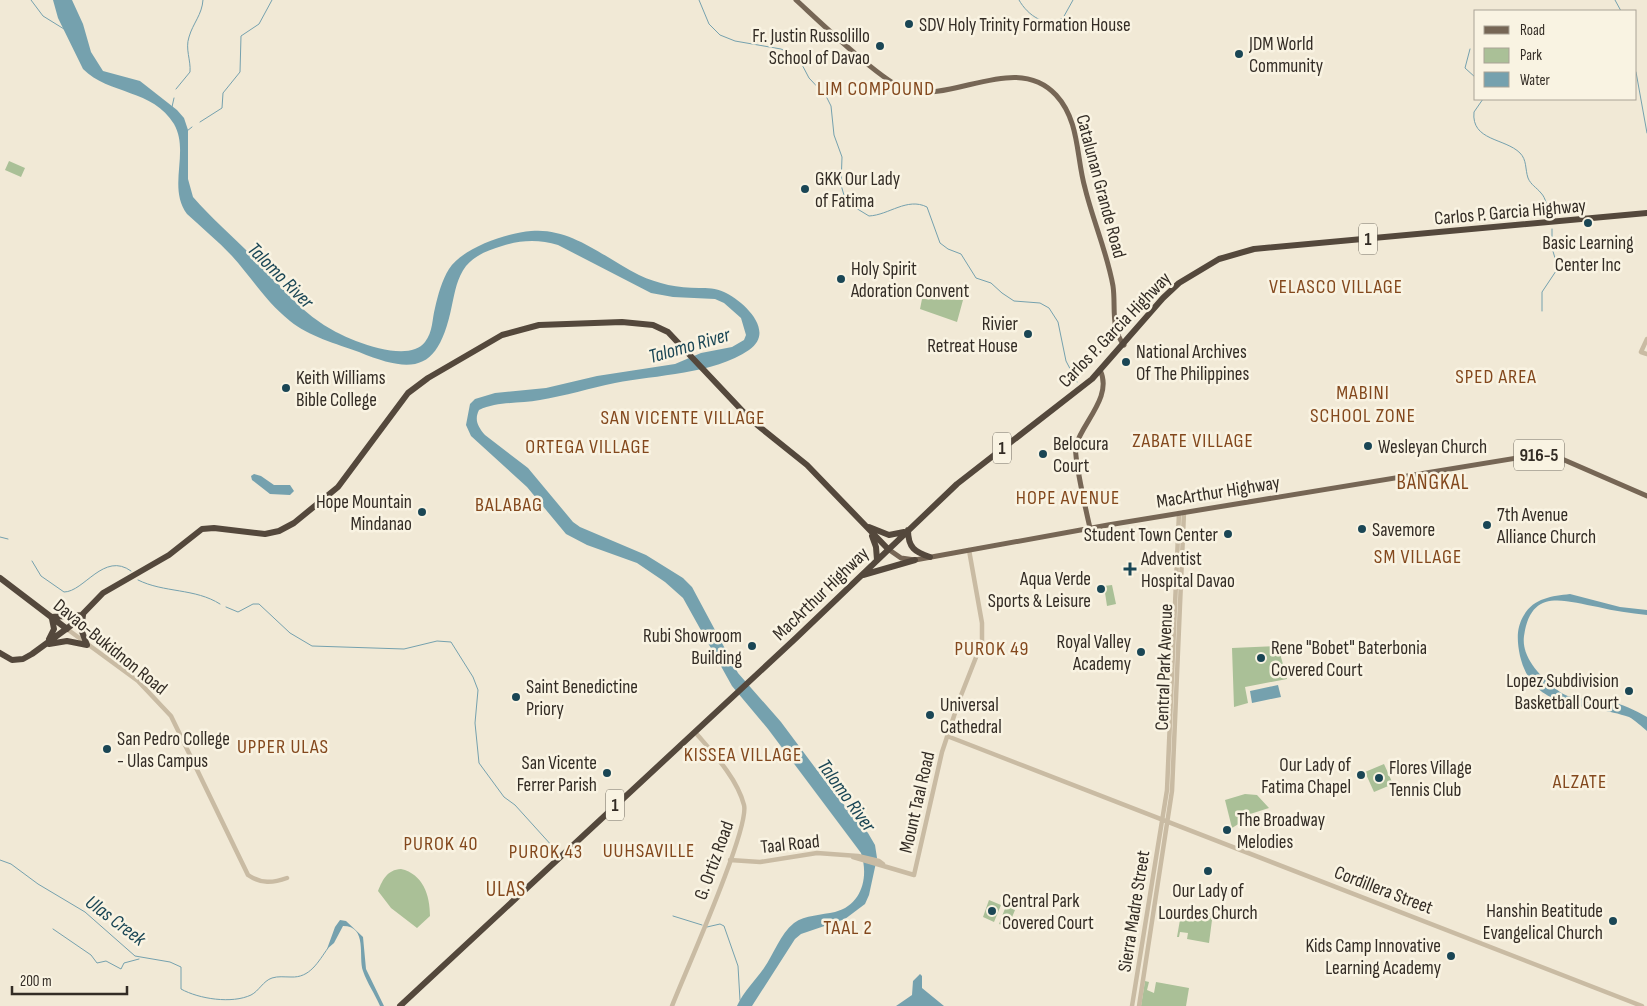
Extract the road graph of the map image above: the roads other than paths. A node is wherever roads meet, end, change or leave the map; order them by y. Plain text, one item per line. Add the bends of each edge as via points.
1 (796, 0) edge
2 (1647, 213) edge
3 (1647, 339) edge
4 (1124, 344) junction
5 (1647, 354) edge
6 (1100, 370) junction
7 (1647, 496) edge
8 (1181, 513) junction
9 (864, 524) junction
10 (1090, 528) junction
11 (870, 530) junction
12 (908, 530) junction
13 (888, 549) junction
14 (969, 550) junction
15 (930, 557) junction
16 (877, 560) junction
17 (915, 560) junction
18 (859, 577) junction
19 (0, 578) edge
20 (1177, 613) junction
21 (83, 615) junction
22 (51, 617) junction
23 (67, 629) junction
24 (45, 644) junction
25 (87, 645) junction
26 (0, 653) edge
27 (695, 732) junction
28 (947, 736) junction
29 (1163, 820) junction
30 (1169, 823) junction
31 (730, 860) junction
32 (914, 875) joint
33 (287, 878) dead end
34 (1630, 1004) edge
35 (400, 1006) edge
36 (672, 1006) edge
37 (1132, 1006) edge
38 (1139, 1006) edge
39 (1642, 1006) edge

1 - 4 main road, Catalunan Grande Road via 901,88 924,92 1013,78 1035,82 1056,95 1074,129 1082,179 1106,254 1116,332
2 - 4 highway, Carlos P. Garcia Highway / 1 via 1243,252 1208,264 1179,283
3 - 5 street via 1641,352
4 - 6 highway, Carlos P. Garcia Highway / 1
6 - 10 main road via 1104,381 1101,394 1075,446
6 - 12 highway, Carlos P. Garcia Highway / 1 via 1074,395 968,474
7 - 8 main road, MacArthur Highway / 916-5 via 1562,459 1535,455
8 - 10 main road, MacArthur Highway / 916-5
8 - 20 street, Central Park Avenue
9 - 11 highway
9 - 12 highway via 889,535
9 - 21 highway via 806,465 751,420 674,336 660,328 636,322 539,325 502,335 428,378 408,394 338,488 294,523 265,534 202,529 155,564 103,593
10 - 14 main road, MacArthur Highway / 916-5
11 - 13 highway
11 - 16 highway
12 - 13 highway, Carlos P. Garcia Highway / 1
12 - 15 highway via 912,548
13 - 16 highway, MacArthur Highway / 1
13 - 17 main road, MacArthur Highway via 900,558
14 - 15 main road, MacArthur Highway / 916-5
14 - 28 street, Mount Taal Road via 983,638
15 - 17 main road, MacArthur Highway / 916-5
16 - 18 highway, MacArthur Highway / 1
17 - 18 highway
18 - 27 highway, MacArthur Highway / 1
19 - 22 highway, Davao-Bukidnon Road
20 - 29 street, Central Park Avenue
20 - 30 street, Central Park Avenue
21 - 22 highway
21 - 23 highway
21 - 25 highway via 82,629
22 - 23 highway, Davao-Bukidnon Road
22 - 24 highway via 54,631
23 - 24 highway
23 - 25 street, Davao-Bukidnon Road
24 - 25 highway via 67,640
24 - 26 highway via 18,660 8,660
25 - 33 street, Davao-Bukidnon Road via 138,682 170,716 248,875 261,882
27 - 31 street, G. Ortiz Road via 721,764 744,805 744,822
27 - 35 highway, MacArthur Highway / 1
28 - 29 street, Cordillera Street
28 - 32 street, Mount Taal Road
29 - 30 street, Cordillera Street
29 - 37 street, Sierra Madre Street
30 - 34 street, Cordillera Street
30 - 38 street, Sierra Madre Street
31 - 32 street, Taal Road via 760,862 817,853 856,858
31 - 36 street, G. Ortiz Road
34 - 39 street, Cordillera Street

